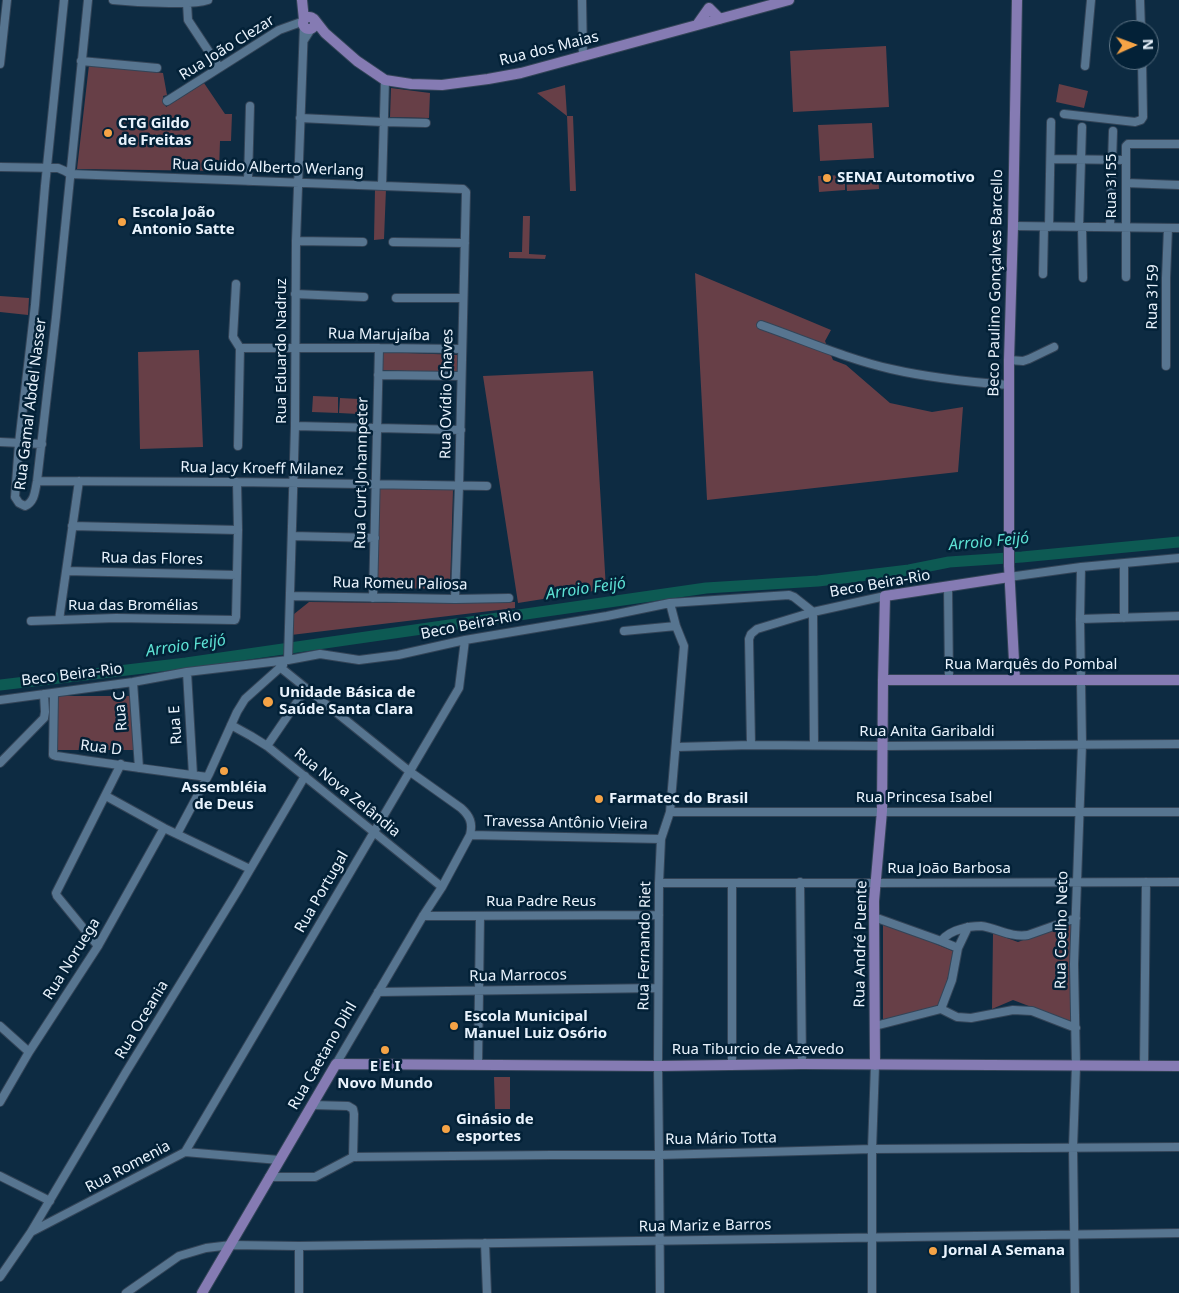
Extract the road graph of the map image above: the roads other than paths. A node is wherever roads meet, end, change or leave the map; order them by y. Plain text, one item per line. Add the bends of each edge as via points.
1 (7, 0) edge
2 (64, 0) edge
3 (88, 0) edge
4 (113, 0) edge
5 (208, 0) edge
6 (304, 0) edge
7 (582, 0) edge
8 (790, 0) edge
9 (1017, 0) edge
10 (1091, 0) edge
11 (1140, 0) edge
12 (187, 3) junction
13 (1141, 20) edge
14 (309, 23) junction
15 (583, 56) junction
16 (81, 61) junction
17 (0, 64) edge
18 (1085, 66) dead end
19 (219, 67) junction
20 (156, 68) dead end
21 (1142, 70) edge
22 (385, 80) junction
23 (167, 101) dead end
24 (250, 106) dead end
25 (1064, 114) dead end
26 (300, 118) junction
27 (383, 122) junction
28 (1051, 122) dead end
29 (426, 123) dead end
30 (1082, 127) dead end
31 (1113, 131) dead end
32 (1179, 144) edge
33 (1050, 159) junction
34 (1112, 159) junction
35 (1081, 160) junction
36 (1126, 160) junction
37 (0, 167) edge
38 (46, 168) junction
39 (70, 174) junction
40 (248, 181) junction
41 (298, 183) junction
42 (1126, 183) junction
43 (1179, 184) edge
44 (382, 186) junction
45 (464, 190) joint
46 (1013, 226) junction
47 (1047, 227) junction
48 (1081, 227) junction
49 (1110, 227) junction
50 (1126, 228) junction
51 (1168, 228) junction
52 (1179, 228) edge
53 (296, 241) junction
54 (363, 242) dead end
55 (393, 242) dead end
56 (465, 243) junction
57 (1043, 274) dead end
58 (1083, 278) dead end
59 (1126, 278) dead end
60 (236, 284) dead end
61 (296, 294) junction
62 (364, 297) dead end
63 (396, 298) dead end
64 (463, 298) junction
65 (761, 325) dead end
66 (1054, 347) dead end
67 (240, 348) junction
68 (295, 348) junction
69 (379, 348) junction
70 (462, 350) junction
71 (1009, 360) junction
72 (1166, 366) dead end
73 (378, 375) junction
74 (461, 376) junction
75 (1009, 385) junction
76 (295, 426) junction
77 (377, 427) junction
78 (461, 430) junction
79 (0, 442) edge
80 (20, 443) junction
81 (42, 444) junction
82 (238, 446) dead end
83 (37, 481) junction
84 (79, 481) junction
85 (237, 482) junction
86 (294, 483) junction
87 (375, 484) junction
88 (459, 486) junction
89 (487, 486) dead end
90 (72, 526) junction
91 (238, 530) junction
92 (292, 536) junction
93 (374, 538) junction
94 (1179, 558) edge
95 (1124, 564) junction
96 (1081, 567) junction
97 (66, 571) junction
98 (237, 575) junction
99 (1009, 577) junction
100 (948, 587) junction
101 (290, 596) junction
102 (885, 596) junction
103 (373, 598) junction
104 (510, 598) dead end
105 (455, 599) junction
106 (670, 603) junction
107 (813, 612) junction
108 (1179, 616) edge
109 (1124, 618) junction
110 (1080, 619) junction
111 (59, 620) junction
112 (31, 621) dead end
113 (676, 626) junction
114 (624, 631) dead end
115 (465, 640) junction
116 (288, 657) junction
117 (281, 668) junction
118 (187, 672) junction
119 (883, 680) junction
120 (950, 680) junction
121 (1015, 680) junction
122 (1081, 680) junction
123 (1179, 680) edge
124 (133, 682) junction
125 (306, 689) junction
126 (54, 693) junction
127 (44, 694) junction
128 (0, 700) edge
129 (231, 725) junction
130 (1082, 744) junction
131 (1179, 744) edge
132 (751, 745) junction
133 (267, 746) junction
134 (814, 746) junction
135 (883, 746) junction
136 (676, 747) junction
137 (0, 763) edge
138 (121, 764) junction
139 (139, 768) junction
140 (409, 771) junction
141 (193, 775) junction
142 (305, 776) junction
143 (207, 777) junction
144 (106, 796) junction
145 (882, 811) junction
146 (670, 812) junction
147 (1179, 812) edge
148 (1080, 813) junction
149 (164, 828) junction
150 (373, 832) junction
151 (177, 834) junction
152 (470, 835) junction
153 (661, 839) junction
154 (250, 869) junction
155 (800, 882) junction
156 (1076, 882) junction
157 (1146, 882) junction
158 (1179, 882) edge
159 (659, 883) junction
160 (732, 883) junction
161 (875, 883) junction
162 (442, 887) junction
163 (422, 916) junction
164 (480, 916) junction
165 (659, 916) junction
166 (874, 917) junction
167 (1076, 918) junction
168 (968, 927) junction
169 (941, 941) junction
170 (98, 946) junction
171 (958, 948) junction
172 (658, 988) junction
173 (479, 991) junction
174 (378, 992) junction
175 (942, 1009) junction
176 (0, 1026) edge
177 (875, 1026) junction
178 (1076, 1028) junction
179 (29, 1052) junction
180 (336, 1064) junction
181 (802, 1064) junction
182 (732, 1065) junction
183 (875, 1065) junction
184 (478, 1066) junction
185 (658, 1066) junction
186 (1076, 1066) junction
187 (1144, 1066) junction
188 (1179, 1066) edge
189 (0, 1102) edge
190 (312, 1105) junction
191 (1179, 1146) edge
192 (1073, 1147) junction
193 (872, 1149) junction
194 (185, 1152) junction
195 (659, 1155) junction
196 (353, 1157) junction
197 (279, 1160) junction
198 (0, 1176) edge
199 (269, 1177) junction
200 (50, 1202) junction
201 (44, 1211) junction
202 (53, 1221) junction
203 (32, 1232) junction
204 (1179, 1233) edge
205 (1075, 1235) junction
206 (872, 1238) junction
207 (660, 1241) junction
208 (485, 1243) junction
209 (231, 1245) junction
210 (300, 1246) junction
211 (0, 1277) edge
212 (126, 1293) edge
213 (202, 1293) edge
214 (299, 1293) edge
215 (487, 1293) edge
216 (660, 1293) edge
217 (872, 1293) edge
218 (1075, 1293) edge

1 - 17 street
2 - 38 street, Rua Gamal Abdel Nasser
3 - 16 street, Rua Gamal Abdel Nasser
4 - 12 street
5 - 12 street
6 - 14 main road
7 - 15 street
8 - 15 main road, Rua dos Maias
9 - 46 main road, Beco Paulino Gonçalves Barcello
10 - 18 street
11 - 13 street
12 - 19 street via 188,20
14 - 19 street, Rua João Clezar via 279,30
14 - 22 main road, Rua dos Maias
14 - 26 street, Rua Eduardo Nadruz via 303,42
15 - 22 main road, Rua dos Maias via 488,79 451,84
16 - 20 street
16 - 39 street, Rua Gamal Abdel Nasser
19 - 23 street, Rua João Clezar
21 - 25 street via 1141,120
22 - 27 street
24 - 40 street
26 - 27 street
26 - 41 street, Rua Eduardo Nadruz
27 - 29 street
27 - 44 street
28 - 33 street
30 - 35 street
31 - 34 street
32 - 36 street, Rua 3155 via 1127,144
33 - 35 street
33 - 47 street
34 - 35 street
34 - 36 street
34 - 49 street
35 - 48 street
36 - 42 street, Rua 3155
37 - 38 street, Rua Guido Alberto Werlang
38 - 39 street, Rua Guido Alberto Werlang
38 - 80 street, Rua Gamal Abdel Nasser
39 - 40 street, Rua Guido Alberto Werlang
39 - 81 street, Rua Gamal Abdel Nasser
40 - 41 street, Rua Guido Alberto Werlang
41 - 44 street, Rua Guido Alberto Werlang
41 - 53 street, Rua Eduardo Nadruz
42 - 43 street
42 - 50 street, Rua 3155
44 - 45 street, Rua Guido Alberto Werlang
45 - 56 street, Rua Ovídio Chaves
46 - 47 street
46 - 71 main road, Beco Paulino Gonçalves Barcello
47 - 48 street
47 - 57 street
48 - 49 street
48 - 58 street
49 - 50 street
50 - 51 street
50 - 59 street, Rua 3155
51 - 52 street
51 - 72 street, Rua 3159
53 - 54 street
53 - 61 street, Rua Eduardo Nadruz
55 - 56 street
56 - 64 street, Rua Ovídio Chaves
60 - 67 street via 233,337
61 - 62 street
61 - 68 street, Rua Eduardo Nadruz
63 - 64 street
64 - 70 street, Rua Ovídio Chaves
65 - 75 street via 890,369 938,378
66 - 71 street via 1030,359
67 - 68 street, Rua Marujaíba
67 - 82 street
68 - 69 street, Rua Marujaíba
68 - 76 street, Rua Eduardo Nadruz
69 - 70 street, Rua Marujaíba
69 - 73 street, Rua Curt Johannpeter
70 - 74 street, Rua Ovídio Chaves
71 - 75 main road, Beco Paulino Gonçalves Barcello
73 - 74 street
73 - 77 street, Rua Curt Johannpeter
74 - 78 street, Rua Ovídio Chaves
75 - 99 main road, Beco Paulino Gonçalves Barcello
76 - 77 street
76 - 86 street, Rua Eduardo Nadruz
77 - 78 street
77 - 87 street, Rua Curt Johannpeter
78 - 88 street, Rua Ovídio Chaves
79 - 80 street
80 - 81 street
80 - 83 street, Rua Gamal Abdel Nasser via 15,497 19,503 30,504
81 - 83 street, Rua Gamal Abdel Nasser
83 - 84 street, Rua Jacy Kroeff Milanez
84 - 85 street, Rua Jacy Kroeff Milanez
84 - 90 street
85 - 86 street, Rua Jacy Kroeff Milanez
85 - 91 street
86 - 87 street, Rua Jacy Kroeff Milanez
86 - 92 street, Rua Eduardo Nadruz
87 - 88 street, Rua Jacy Kroeff Milanez
87 - 93 street, Rua Curt Johannpeter
88 - 89 street, Rua Jacy Kroeff Milanez
88 - 105 street, Rua Ovídio Chaves
90 - 91 street
90 - 97 street
91 - 98 street
92 - 93 street
92 - 101 street, Rua Eduardo Nadruz
93 - 103 street, Rua Curt Johannpeter
94 - 95 street, Beco Beira-Rio
95 - 96 street, Beco Beira-Rio
95 - 109 street
96 - 99 street, Beco Beira-Rio
96 - 110 street, Rua Coelho Neto
97 - 98 street, Rua das Flores
97 - 111 street
98 - 111 street, Rua das Bromélias via 235,620
99 - 100 main road, Beco Beira-Rio
99 - 121 main road, Beco Paulino Gonçalves Barcello
100 - 102 main road, Beco Beira-Rio
100 - 120 street
101 - 103 street, Rua Romeu Paliosa
101 - 116 street, Rua Eduardo Nadruz
102 - 107 street, Beco Beira-Rio
102 - 119 main road, Rua André Puente
103 - 105 street, Rua Romeu Paliosa
104 - 105 street, Rua Romeu Paliosa
106 - 107 street, Beco Beira-Rio via 788,595
106 - 113 street, Rua Fernando Riet
106 - 115 street, Beco Beira-Rio
107 - 132 street via 757,629 751,634
107 - 134 street
108 - 109 street
109 - 110 street
110 - 122 street, Rua Coelho Neto
111 - 112 street, Rua das Bromélias
113 - 114 street
113 - 136 street, Rua Fernando Riet via 684,646
115 - 116 street, Beco Beira-Rio via 359,660 320,654
115 - 140 street, Rua Portugal via 459,688
116 - 117 street
116 - 118 street, Beco Beira-Rio
117 - 125 street
117 - 129 street via 245,699
118 - 124 street, Beco Beira-Rio
118 - 141 street, Rua E
119 - 120 main road, Rua Marquês do Pombal
119 - 135 main road, Rua André Puente
120 - 121 main road, Rua Marquês do Pombal
121 - 122 main road, Rua Marquês do Pombal
122 - 123 main road, Rua Marquês do Pombal
122 - 130 street, Rua Coelho Neto
124 - 126 street, Beco Beira-Rio
124 - 139 street, Rua C
125 - 133 street
125 - 140 street
126 - 127 street, Beco Beira-Rio
126 - 138 street, Rua D via 53,755
127 - 128 street, Beco Beira-Rio
127 - 137 street via 44,718
129 - 133 street, Rua Nova Zelândia
129 - 143 street
130 - 131 street, Rua Anita Garibaldi
130 - 135 street, Rua Anita Garibaldi
130 - 148 street, Rua Coelho Neto
132 - 134 street, Rua Anita Garibaldi
132 - 136 street, Rua Anita Garibaldi
133 - 142 street, Rua Nova Zelândia
134 - 135 street, Rua Anita Garibaldi
135 - 145 main road, Rua André Puente
136 - 146 street, Rua Fernando Riet
138 - 139 street, Rua D
138 - 144 street
139 - 141 street, Rua D
140 - 150 street, Rua Portugal
140 - 152 street via 468,814 472,829
141 - 143 street, Rua D
142 - 150 street, Rua Nova Zelândia
142 - 154 street, Rua Oceania
143 - 151 street
144 - 149 street
144 - 170 street via 56,895
145 - 146 street, Rua Princesa Isabel
145 - 148 street, Rua Princesa Isabel
145 - 161 main road, Rua André Puente
146 - 153 street, Rua Fernando Riet
147 - 148 street, Rua Princesa Isabel
148 - 156 street, Rua Coelho Neto
149 - 151 street
149 - 170 street, Rua Noruega
150 - 162 street, Rua Nova Zelândia
150 - 194 street, Rua Portugal
151 - 154 street
152 - 153 street, Travessa Antônio Vieira
152 - 162 street, Rua Caetano Dihl
153 - 159 street, Rua Fernando Riet
154 - 200 street, Rua Oceania
155 - 160 street, Rua João Barbosa
155 - 161 street, Rua João Barbosa
155 - 181 street
156 - 157 street, Rua João Barbosa
156 - 161 street, Rua João Barbosa
156 - 167 street, Rua Coelho Neto
157 - 158 street, Rua João Barbosa
157 - 187 street
159 - 160 street, Rua João Barbosa
159 - 165 street, Rua Fernando Riet
160 - 182 street
161 - 166 main road, Rua André Puente
162 - 163 street, Rua Caetano Dihl
163 - 164 street, Rua Padre Reus
163 - 174 street, Rua Caetano Dihl
164 - 165 street, Rua Padre Reus
164 - 173 street
165 - 172 street, Rua Fernando Riet
166 - 169 street
166 - 177 main road, Rua André Puente
167 - 168 street via 1021,936 982,926
167 - 178 street, Rua Coelho Neto
168 - 169 street via 955,930
168 - 171 street
169 - 171 street
170 - 179 street, Rua Noruega
171 - 175 street
172 - 173 street, Rua Marrocos
172 - 185 street, Rua Fernando Riet
173 - 174 street, Rua Marrocos
173 - 184 street
174 - 180 street, Rua Caetano Dihl
175 - 177 street
175 - 178 street via 971,1018 1013,1010 1032,1011
176 - 179 street
177 - 183 main road, Rua André Puente
178 - 186 street, Rua Coelho Neto
179 - 189 street, Rua Noruega
180 - 184 main road, Rua Tiburcio de Azevedo
180 - 190 main road, Rua Caetano Dihl
181 - 182 main road, Rua Tiburcio de Azevedo
181 - 183 main road, Rua Tiburcio de Azevedo
182 - 185 main road, Rua Tiburcio de Azevedo
183 - 186 main road, Rua Tiburcio de Azevedo
183 - 193 street, Rua André Puente
184 - 185 main road, Rua Tiburcio de Azevedo
185 - 195 street, Rua Fernando Riet
186 - 187 main road, Rua Tiburcio de Azevedo
186 - 192 street, Rua Coelho Neto
187 - 188 main road, Rua Tiburcio de Azevedo
190 - 196 street via 348,1106 353,1109
190 - 197 main road, Rua Caetano Dihl
191 - 192 street, Rua Mário Totta
192 - 193 street, Rua Mário Totta
192 - 205 street, Rua Coelho Neto
193 - 195 street, Rua Mário Totta
193 - 206 street, Rua André Puente
194 - 197 street, Rua Romenia
194 - 202 street, Rua Romenia
195 - 196 street, Rua Mário Totta
195 - 207 street, Rua Fernando Riet
196 - 199 street, Rua Mário Totta via 315,1177
197 - 199 main road, Rua Caetano Dihl
198 - 200 street
199 - 209 main road, Rua Caetano Dihl
200 - 201 street, Rua Oceania
201 - 202 street
201 - 203 street, Rua Oceania
202 - 203 street, Rua Romenia
203 - 211 street, Rua Oceania
204 - 205 street, Rua Mariz e Barros
205 - 206 street, Rua Mariz e Barros
205 - 218 street, Rua Coelho Neto
206 - 207 street, Rua Mariz e Barros
206 - 217 street, Rua André Puente
207 - 208 street, Rua Mariz e Barros
207 - 216 street, Rua Fernando Riet
208 - 210 street, Rua Mariz e Barros
208 - 215 street
209 - 210 street, Rua Mariz e Barros
209 - 212 street, Rua Mariz e Barros via 179,1256
209 - 213 main road, Rua Caetano Dihl
210 - 214 street

